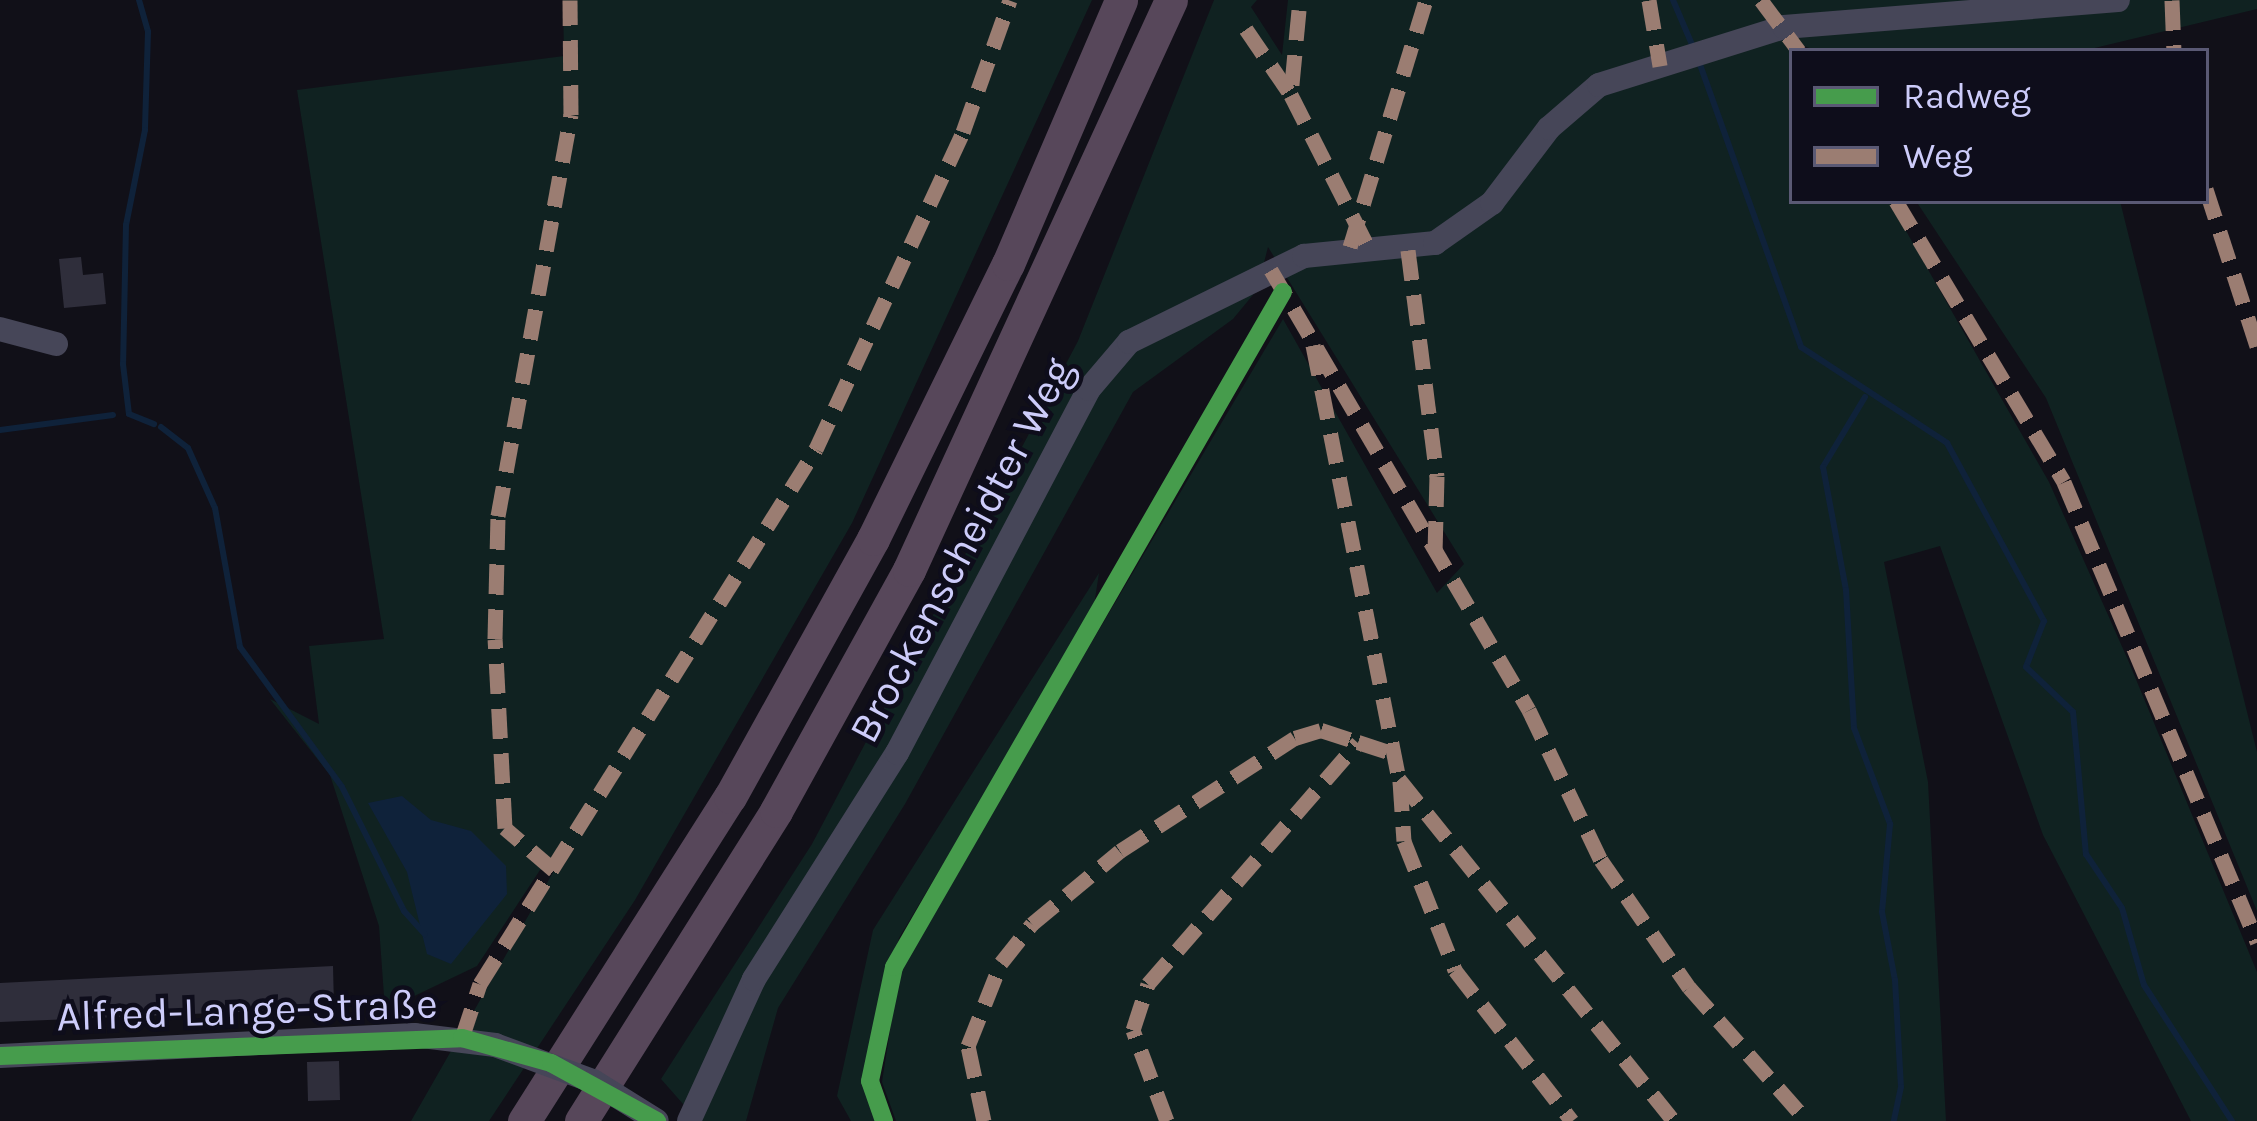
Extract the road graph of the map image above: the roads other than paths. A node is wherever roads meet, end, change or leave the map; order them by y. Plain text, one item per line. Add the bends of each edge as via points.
1 (1121, 0) edge
2 (1171, 0) edge
3 (2118, 0) edge
4 (0, 329) edge
5 (56, 344) dead end
6 (0, 1056) edge
7 (524, 1121) edge
8 (581, 1121) edge
9 (657, 1121) edge
10 (689, 1121) edge

1 - 7 highway via 1008,264 873,539 730,797
2 - 8 highway via 909,570 776,811
3 - 10 street, Brockenscheidter Weg via 1784,27 1599,85 1550,128 1492,203 1435,243 1304,256 1112,357 897,753 754,979
4 - 5 street
6 - 9 street, Alfred-Lange-Straße, bridge via 400,1035 495,1046 593,1081

